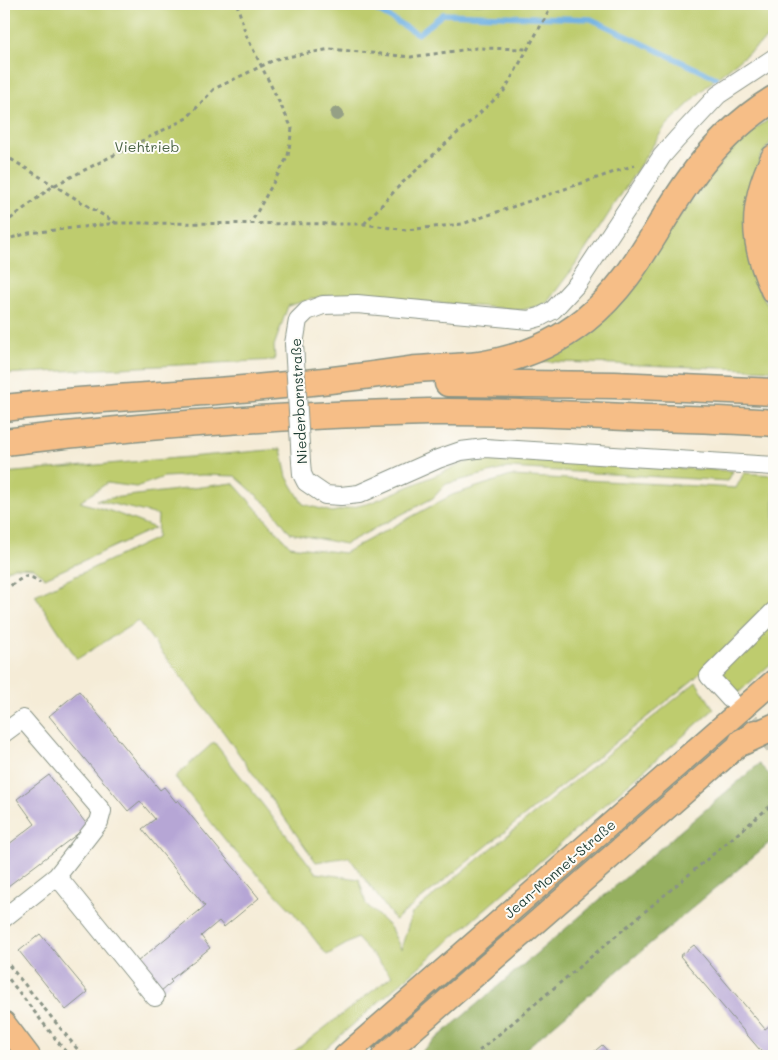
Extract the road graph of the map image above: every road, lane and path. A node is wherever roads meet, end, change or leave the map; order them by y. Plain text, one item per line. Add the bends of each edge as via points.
1 (237, 4) edge
2 (553, 4) edge
3 (529, 48) junction
4 (774, 58) edge
5 (262, 66) junction
6 (774, 99) edge
7 (4, 155) edge
8 (662, 156) junction
9 (774, 158) edge
10 (54, 186) junction
11 (117, 223) junction
12 (252, 223) junction
13 (4, 224) edge
14 (364, 224) junction
15 (4, 240) edge
16 (774, 290) edge
17 (332, 381) junction
18 (774, 392) edge
19 (4, 408) edge
20 (774, 423) edge
21 (4, 442) edge
22 (774, 466) edge
23 (40, 583) dead end
24 (4, 590) edge
25 (774, 611) edge
26 (774, 681) edge
27 (730, 699) tunnel mouth
28 (774, 714) edge
29 (774, 726) edge
30 (4, 733) edge
31 (742, 742) junction
32 (774, 803) edge
33 (57, 876) junction
34 (4, 918) edge
35 (4, 959) edge
36 (4, 973) edge
37 (155, 997) dead end
38 (4, 1023) edge
39 (29, 1056) edge
40 (69, 1056) edge
41 (83, 1056) edge
42 (345, 1056) edge
43 (383, 1056) edge
44 (473, 1056) edge

1 - 5 path via 246,35
2 - 3 path
3 - 5 path via 477,48 411,57 330,48 276,59
3 - 14 path via 504,90 400,184
4 - 8 lane, Niederbornstraße via 718,95
5 - 10 path via 214,89 187,118
5 - 12 path via 292,128 288,156
6 - 17 highway via 750,116 700,166 617,291 570,332 526,354 479,365 429,367
7 - 10 path
8 - 14 path via 462,224 406,230
8 - 22 lane, Niederbornstraße, bridge via 578,283 554,310 540,317 529,320 357,304 323,305 307,311 298,320 294,344 302,474 306,482 325,495 359,494 438,459 485,448
9 - 16 highway via 761,192 757,234 760,254
10 - 11 path
10 - 13 path
11 - 12 path
11 - 15 path via 29,233
12 - 14 path
17 - 18 highway via 615,385
17 - 19 highway
20 - 21 highway via 431,412 222,422
23 - 24 path via 25,576
25 - 27 lane via 709,676
26 - 42 main road, Jean-Monnet-Straße
28 - 31 main road, Jean-Monnet-Straße
29 - 31 highway
30 - 33 lane via 23,718 102,811 99,822
31 - 43 main road, Jean-Monnet-Straße
32 - 44 path
33 - 34 lane
33 - 37 lane
35 - 41 path
36 - 40 path
38 - 39 main road

